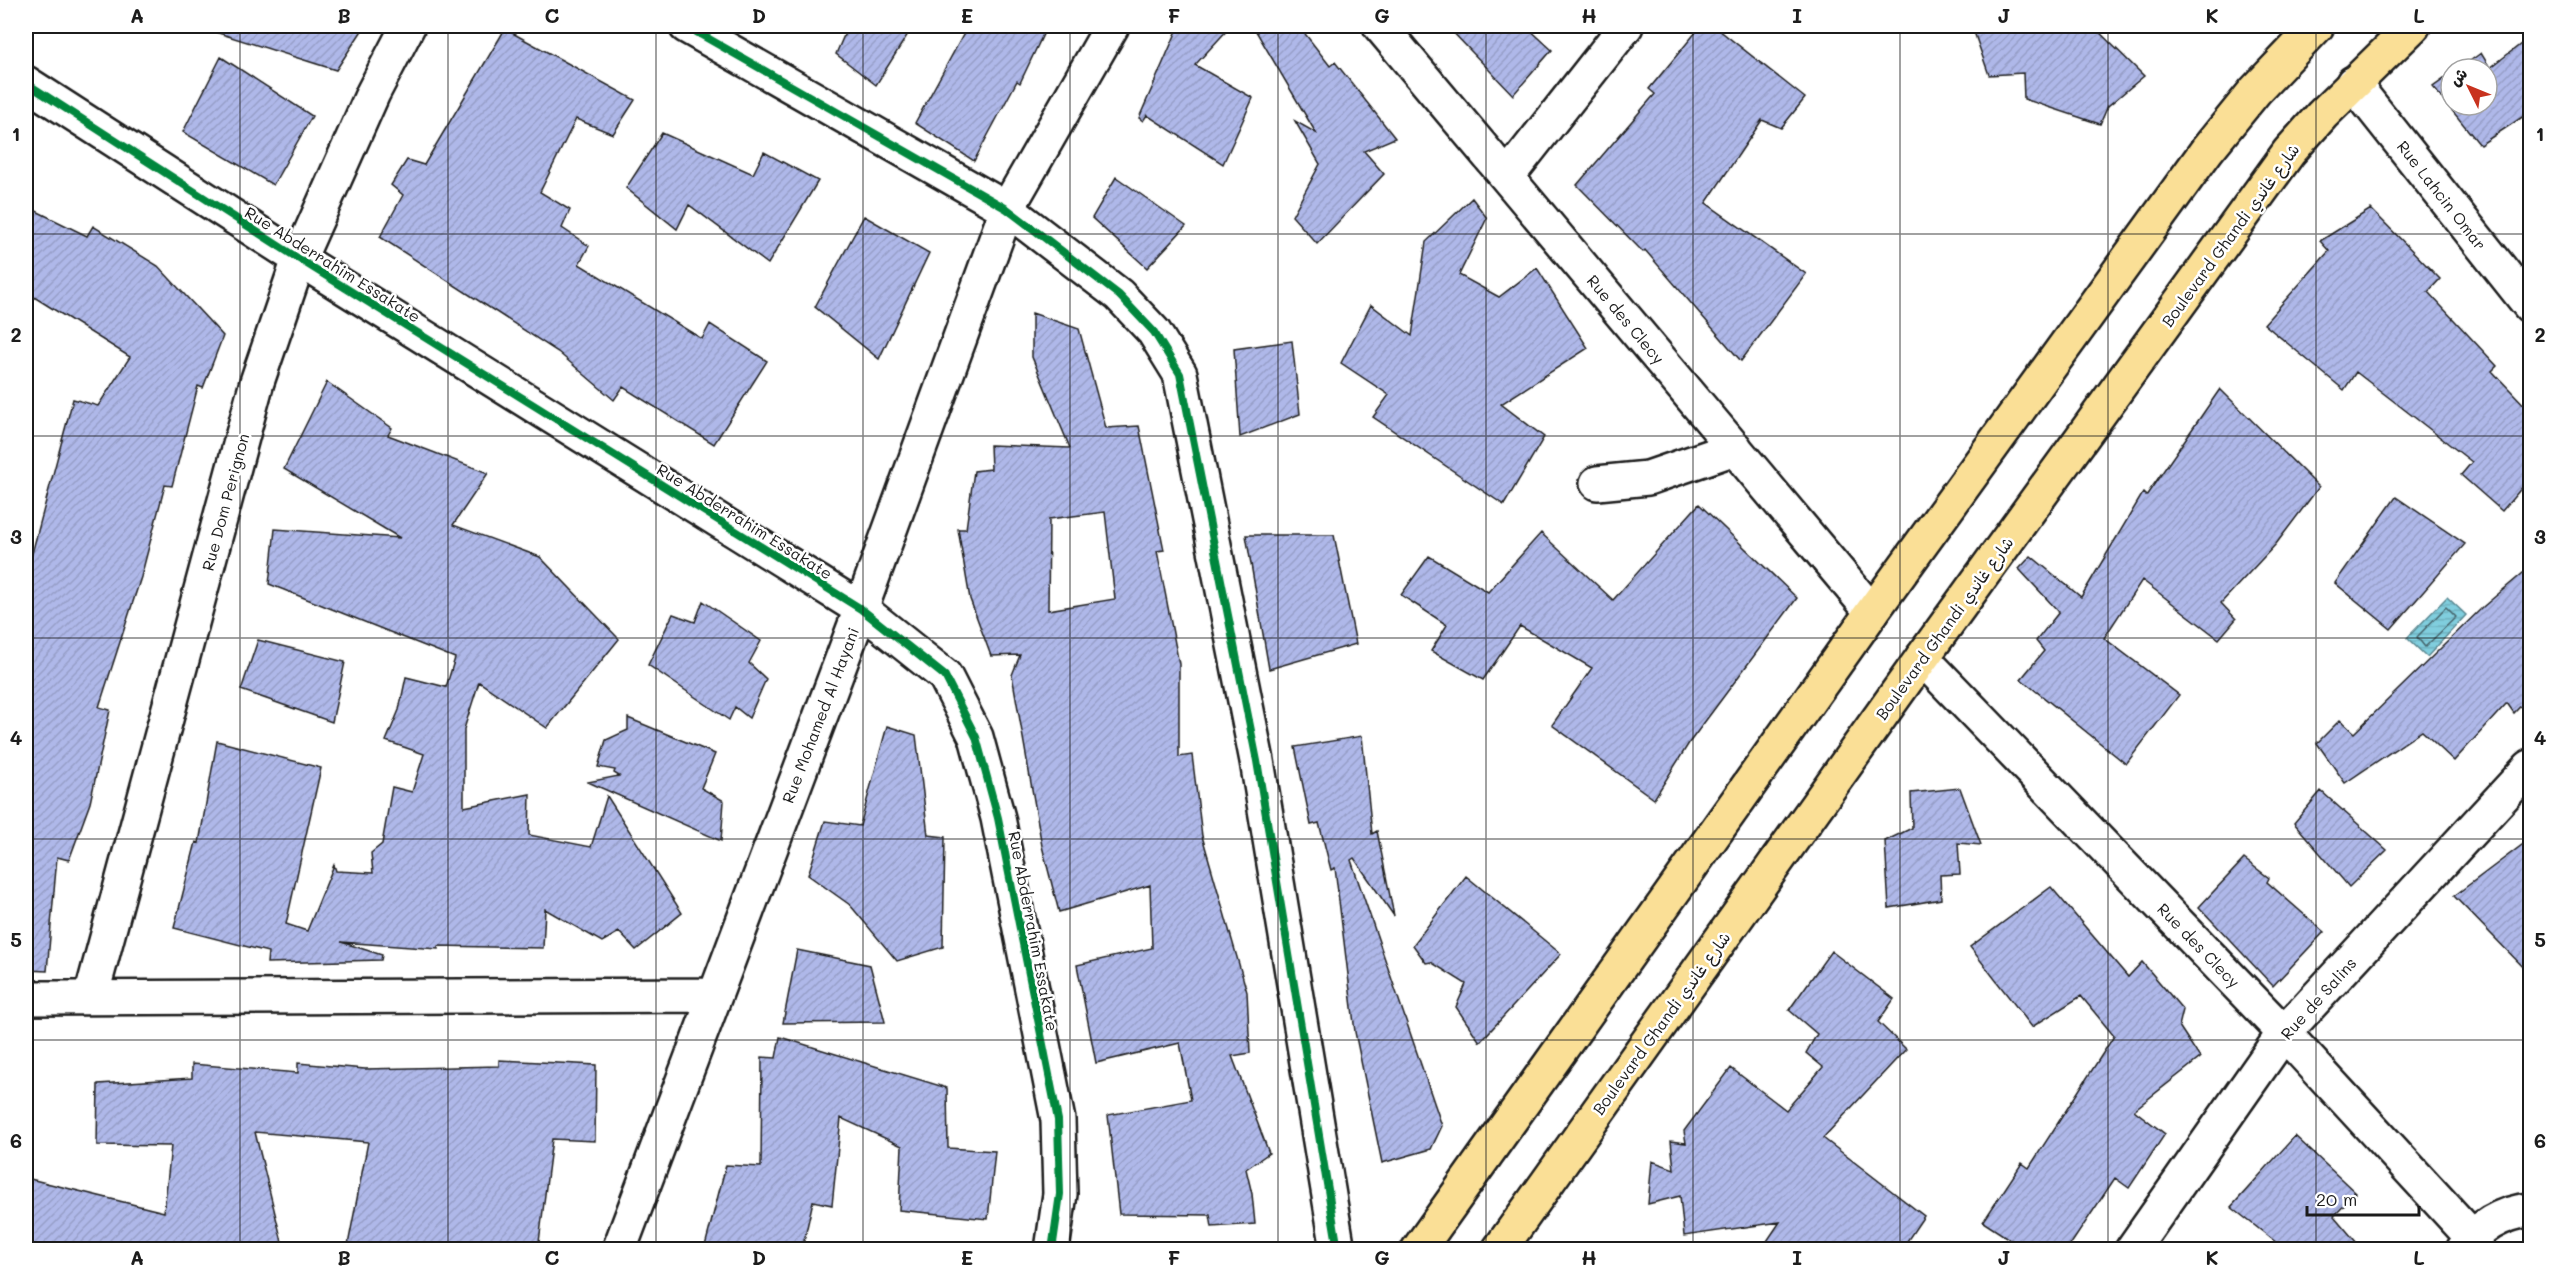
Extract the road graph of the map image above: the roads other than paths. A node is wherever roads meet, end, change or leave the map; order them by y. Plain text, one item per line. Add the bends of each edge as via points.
1 (408, 26) edge
2 (686, 26) edge
3 (1112, 26) edge
4 (1380, 26) edge
5 (1626, 26) edge
6 (2316, 26) edge
7 (2413, 26) edge
8 (26, 83) edge
9 (2353, 83) junction
10 (1507, 177) junction
11 (1007, 209) junction
12 (299, 258) junction
13 (2530, 306) edge
14 (1735, 448) junction
15 (1597, 483) dead end
16 (861, 609) junction
17 (1872, 612) junction
18 (1922, 658) junction
19 (2530, 767) edge
20 (714, 995) junction
21 (91, 997) junction
22 (26, 998) edge
23 (2284, 1033) junction
24 (2530, 1210) edge
25 (2467, 1243) edge
26 (619, 1250) edge
27 (1052, 1250) edge
28 (1338, 1250) edge
29 (1418, 1250) edge
30 (1499, 1250) edge
31 (2132, 1250) edge

1 - 12 street, Rue Dom Perignon via 373,93
2 - 11 street
3 - 11 street, Rue Mohamed Al Hayani
4 - 10 street, Rue des Clecy
5 - 10 street
6 - 17 main road via 2207,150
7 - 9 main road, Boulevard Ghandi شارع غاندي
8 - 12 street, Rue Abderrahim Essakate
9 - 13 street, Rue Lahcin Omar
9 - 18 main road, Boulevard Ghandi شارع غاندي via 2289,152
10 - 14 street, Rue des Clecy
11 - 16 street, Rue Mohamed Al Hayani
11 - 28 street via 1119,295 1154,332 1180,374 1257,761
12 - 16 street, Rue Abderrahim Essakate
12 - 21 street, Rue Dom Perignon via 257,382
14 - 15 street via 1648,478
14 - 17 street, Rue des Clecy
16 - 20 street, Rue Mohamed Al Hayani
16 - 27 street, Rue Abderrahim Essakate via 945,676 976,737 998,818 1058,1120 1060,1194
17 - 29 main road
18 - 23 street, Rue des Clecy
18 - 30 main road, Boulevard Ghandi شارع غاندي
19 - 23 street, Rue de Salins
20 - 21 street
20 - 26 street, Rue Mohamed Al Hayani
21 - 22 street
23 - 25 street, Rue des Clecy
23 - 31 street, Rue de Salins
24 - 25 street via 2499,1218

